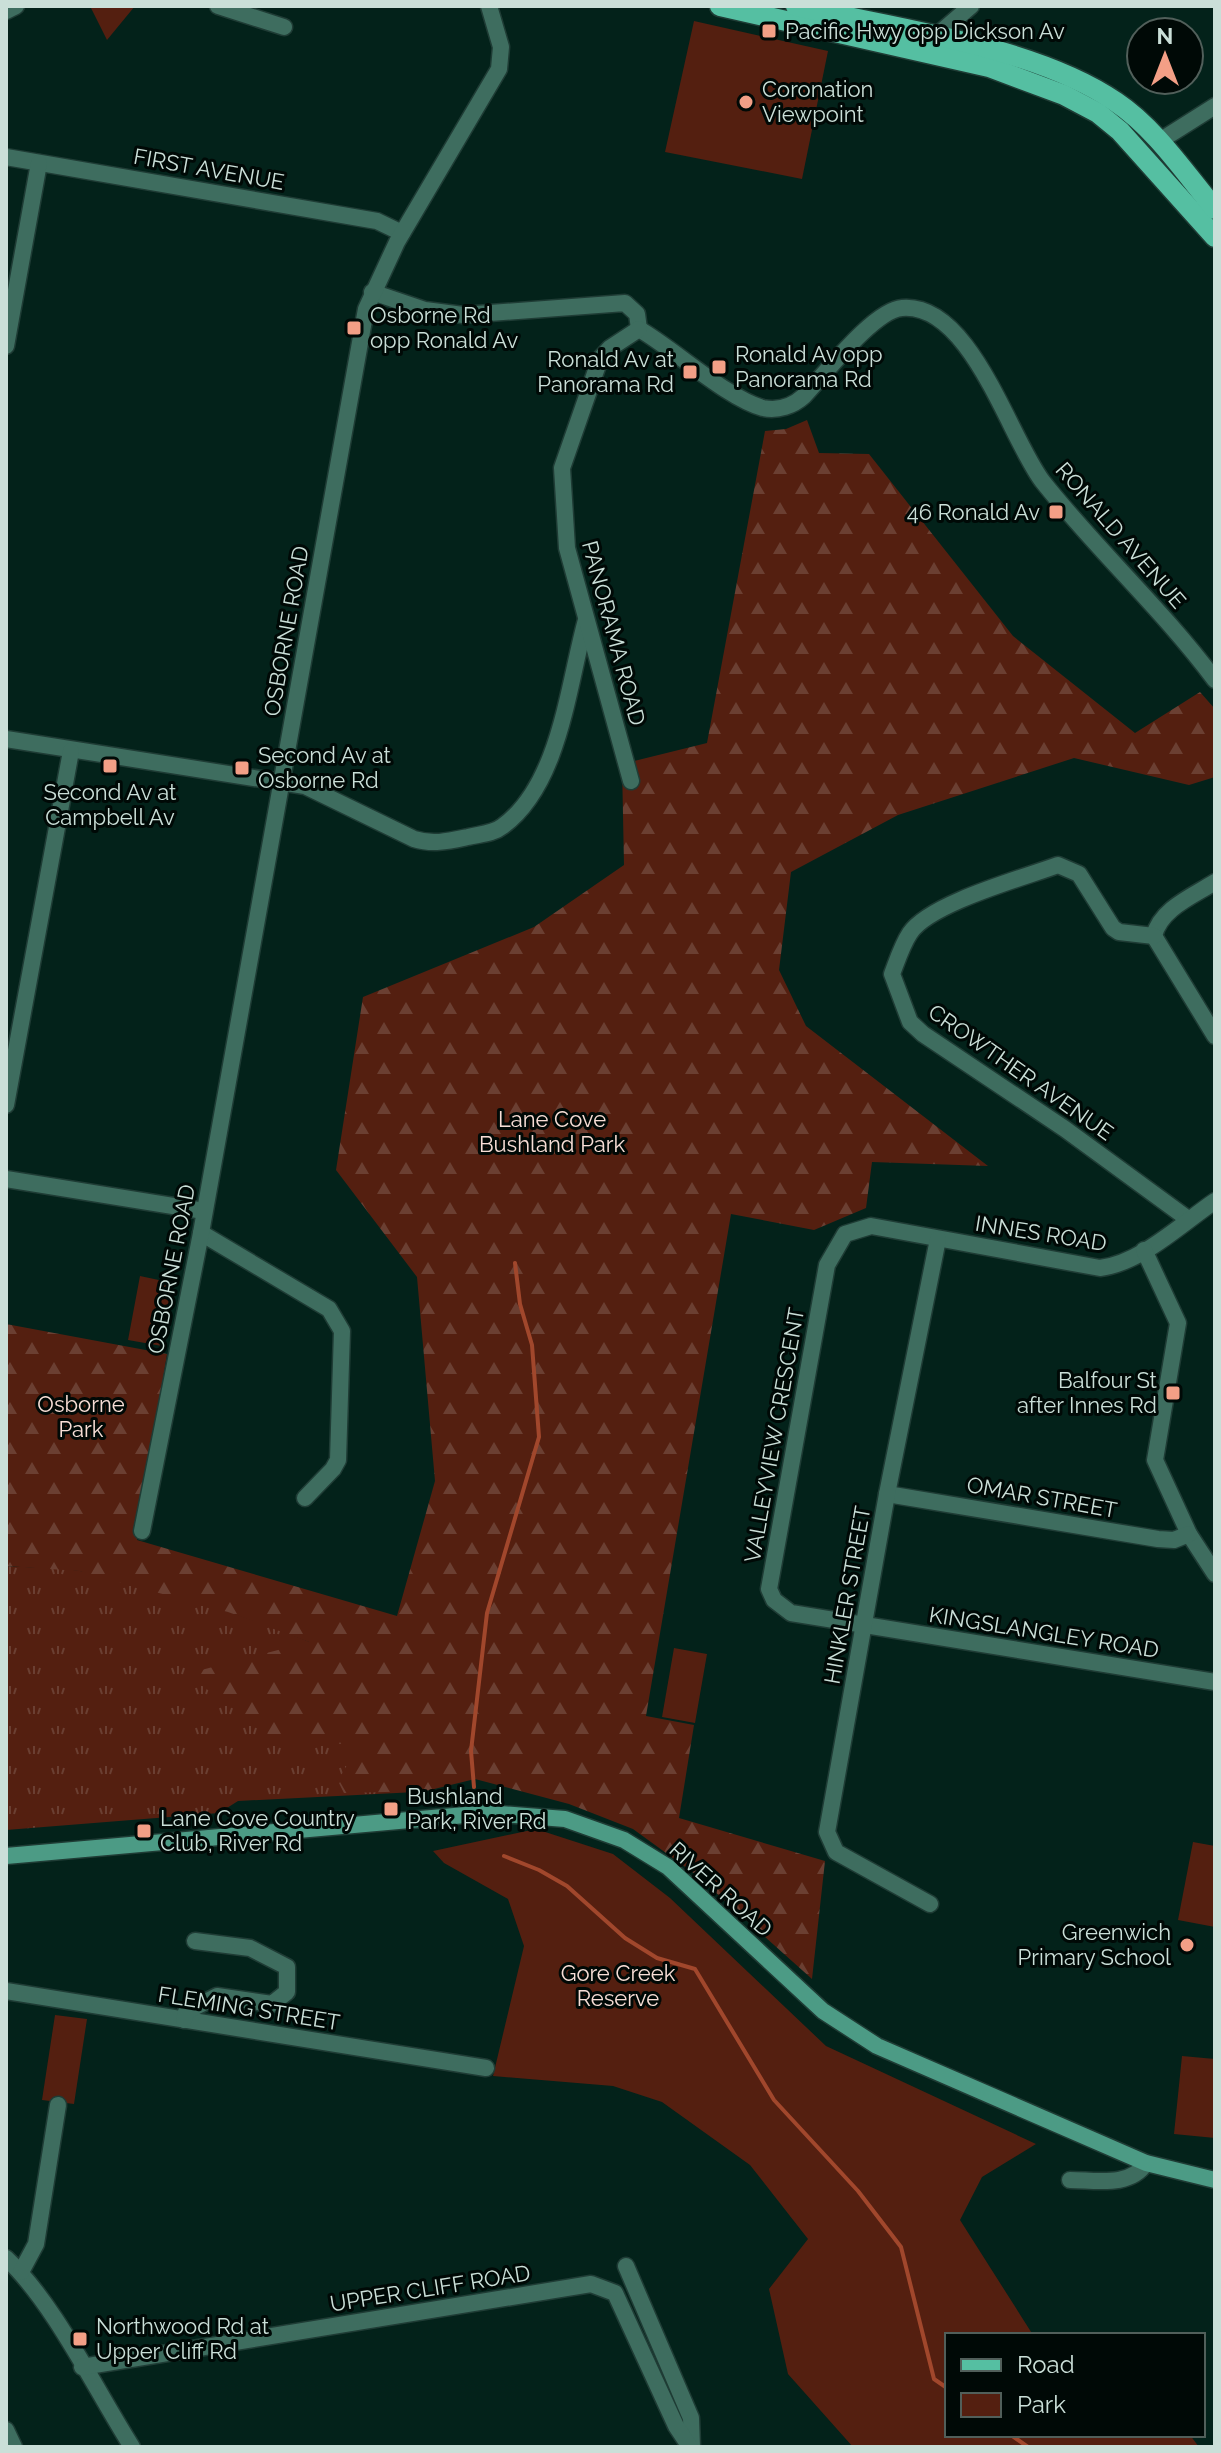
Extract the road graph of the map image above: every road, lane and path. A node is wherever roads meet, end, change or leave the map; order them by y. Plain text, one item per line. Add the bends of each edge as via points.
1 (16, 6) edge
2 (218, 6) edge
3 (489, 6) edge
4 (720, 6) edge
5 (796, 6) edge
6 (971, 6) edge
7 (6, 11) edge
8 (284, 27) dead end
9 (935, 37) junction
10 (1215, 106) edge
11 (1158, 142) junction
12 (6, 157) edge
13 (39, 163) junction
14 (1215, 209) edge
15 (402, 233) junction
16 (1215, 237) edge
17 (372, 292) junction
18 (639, 329) junction
19 (6, 346) edge
20 (586, 620) junction
21 (1215, 680) edge
22 (6, 739) edge
23 (71, 751) junction
24 (631, 781) dead end
25 (282, 782) junction
26 (1215, 882) edge
27 (1154, 936) junction
28 (1215, 1036) edge
29 (6, 1105) edge
30 (6, 1179) edge
31 (1215, 1201) edge
32 (204, 1211) junction
33 (1188, 1219) junction
34 (201, 1233) junction
35 (845, 1234) joint
36 (938, 1239) junction
37 (1144, 1250) junction
38 (887, 1494) junction
39 (305, 1498) dead end
40 (142, 1531) dead end
41 (1189, 1534) junction
42 (1215, 1574) edge
43 (865, 1626) junction
44 (1215, 1682) edge
45 (6, 1856) edge
46 (930, 1904) dead end
47 (195, 1941) dead end
48 (6, 1991) edge
49 (184, 2020) junction
50 (486, 2068) dead end
51 (58, 2105) dead end
52 (1146, 2163) junction
53 (1070, 2180) dead end
54 (1215, 2180) edge
55 (6, 2258) edge
56 (626, 2266) dead end
57 (21, 2272) junction
58 (82, 2367) junction
59 (6, 2430) edge
60 (14, 2447) edge
61 (132, 2447) edge
62 (691, 2447) edge

1 - 7 street
2 - 8 street
3 - 15 street, OSBORNE ROAD via 501,47 499,69
4 - 16 main road via 989,67 1064,95 1120,131
5 - 9 main road
6 - 9 street
9 - 11 main road via 1068,76 1116,102
10 - 11 street
11 - 14 main road
12 - 13 street, FIRST AVENUE
13 - 15 street, FIRST AVENUE via 377,221
13 - 19 street
15 - 17 street, OSBORNE ROAD
17 - 18 street, RONALD AVENUE via 425,310 463,315 625,303 637,314
17 - 25 street, OSBORNE ROAD
18 - 20 street, PANORAMA ROAD via 600,359 562,468 567,548
18 - 21 street, RONALD AVENUE via 740,397 775,409 804,396 884,313 911,308 936,319 975,359 1042,481
20 - 24 street, PANORAMA ROAD
20 - 25 street via 542,782 504,826 428,843 334,798
22 - 23 street
23 - 25 street
23 - 29 street
25 - 32 street, OSBORNE ROAD
26 - 27 street via 1160,919
27 - 28 street
27 - 33 street, CROWTHER AVENUE via 1113,928 1079,874 1058,865 933,915 910,933 892,974 910,1022 923,1034
30 - 32 street
31 - 33 street, INNES ROAD
32 - 34 street, OSBORNE ROAD
33 - 37 street, INNES ROAD
34 - 39 street via 338,1319 338,1460
34 - 40 street, OSBORNE ROAD
35 - 36 street, INNES ROAD via 871,1226
35 - 43 street, VALLEYVIEW CRESCENT via 827,1265 769,1589 791,1613
36 - 37 street, INNES ROAD via 1100,1268
36 - 38 street, HINKLER STREET
37 - 41 street via 1178,1323 1155,1460
38 - 41 street, OMAR STREET via 1158,1539
38 - 43 street, HINKLER STREET
41 - 42 street
43 - 44 street, KINGSLANGLEY ROAD
43 - 46 street, HINKLER STREET via 828,1839 844,1858
45 - 52 main road, RIVER ROAD via 488,1813 565,1819 624,1840 668,1867 823,2011 877,2046
47 - 49 street via 250,1948 287,1967 287,1992 272,2004 217,1996 186,2012
48 - 49 street, FLEMING STREET
49 - 50 street, FLEMING STREET
51 - 57 street via 36,2244
52 - 53 street via 1138,2175 1124,2180
52 - 54 main road, RIVER ROAD
55 - 57 street
56 - 62 street, UPPER CLIFF ROAD via 691,2418
57 - 58 street
58 - 61 street
58 - 62 street, UPPER CLIFF ROAD via 591,2284 615,2293 676,2426
59 - 60 street

